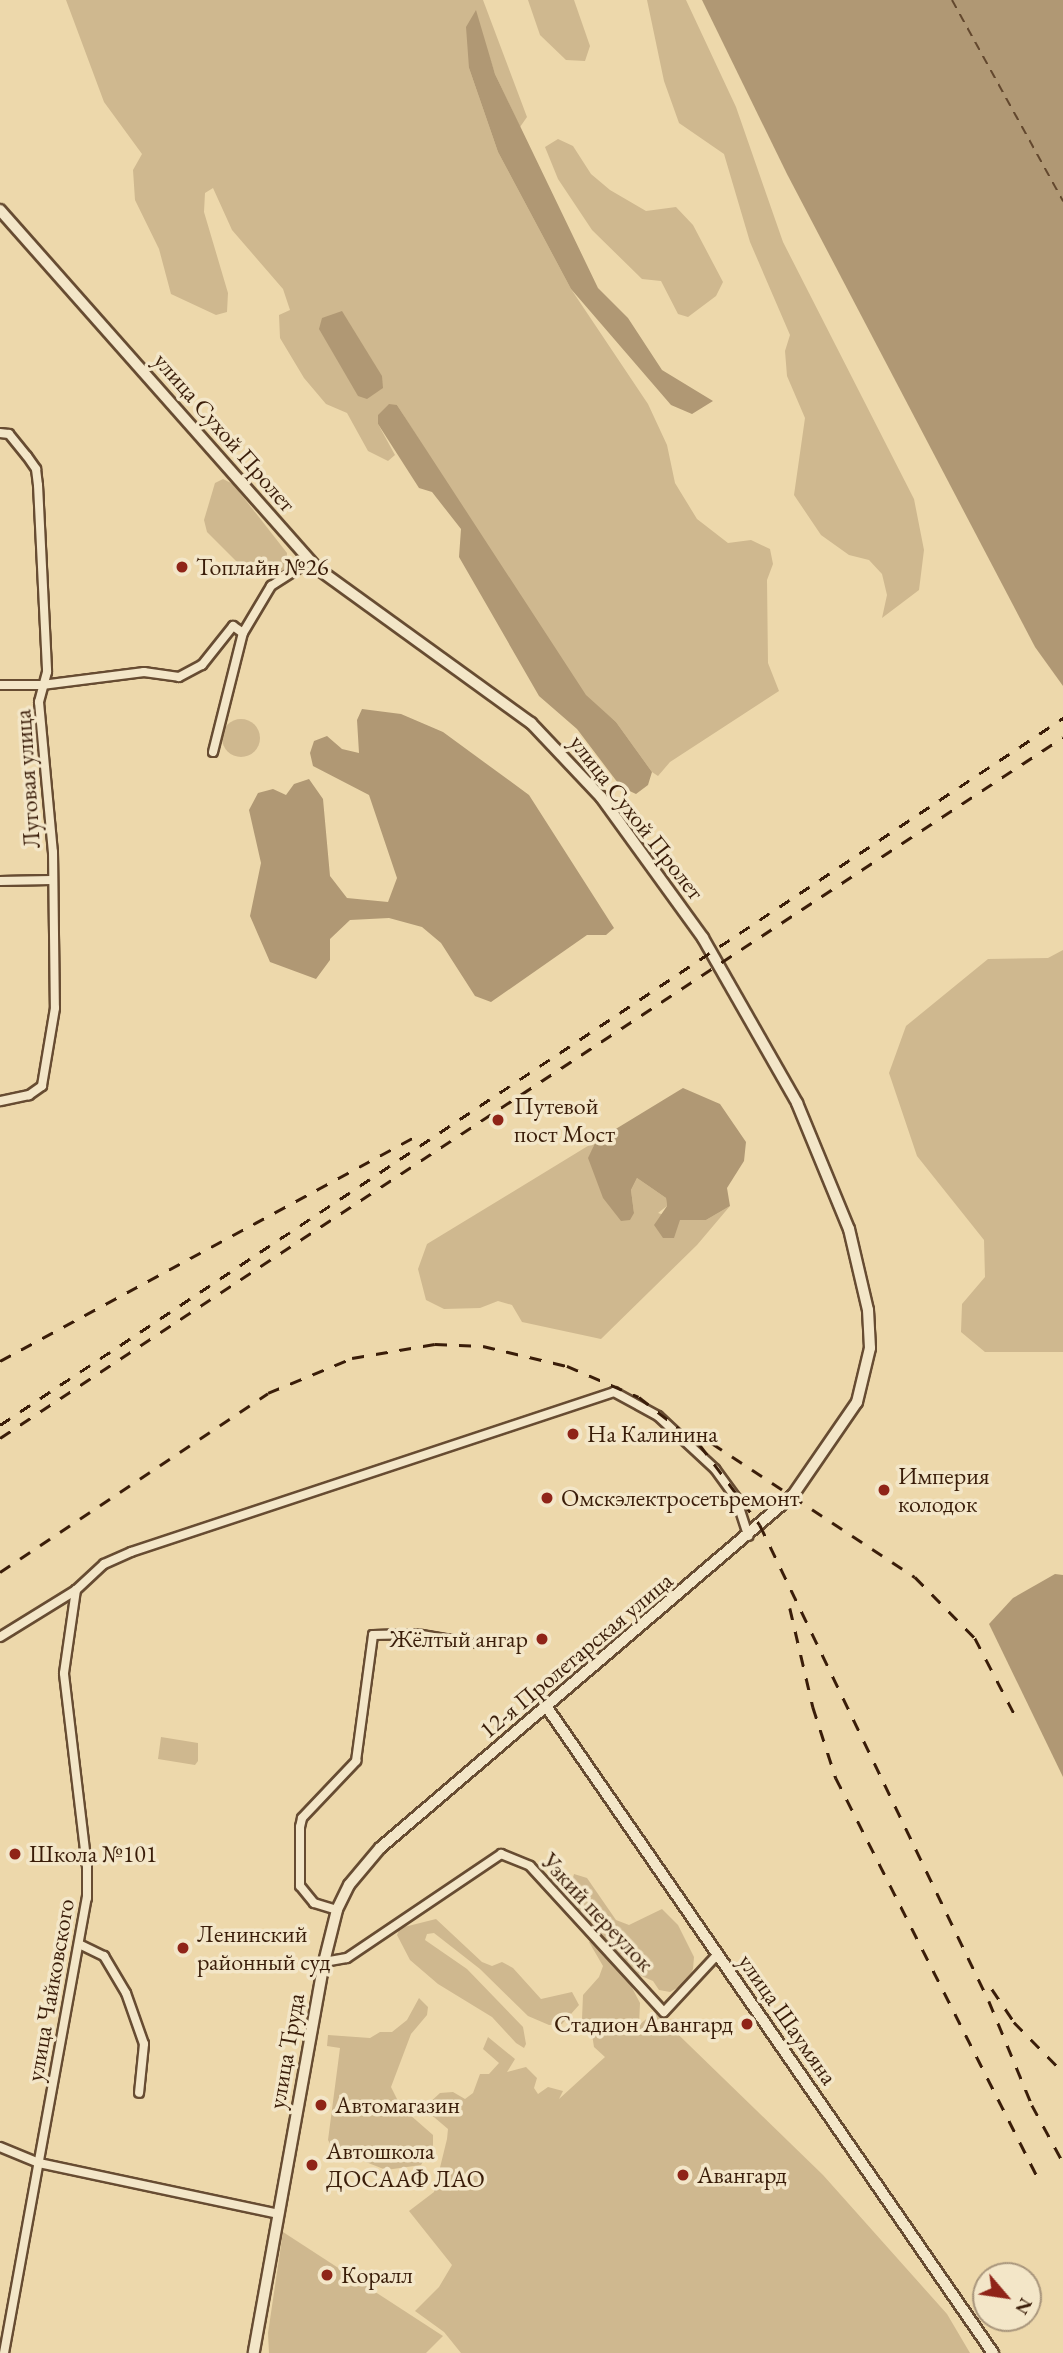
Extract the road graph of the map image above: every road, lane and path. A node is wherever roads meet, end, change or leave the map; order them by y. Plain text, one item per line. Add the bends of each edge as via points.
1 (0, 211) edge
2 (0, 433) edge
3 (310, 561) junction
4 (243, 633) junction
5 (0, 685) edge
6 (42, 685) junction
7 (213, 752) dead end
8 (51, 880) junction
9 (0, 881) edge
10 (0, 1101) edge
11 (842, 1430) joint
12 (748, 1536) junction
13 (76, 1590) junction
14 (0, 1637) edge
15 (470, 1643) dead end
16 (548, 1709) junction
17 (337, 1910) junction
18 (79, 1944) junction
19 (717, 1955) junction
20 (324, 1962) junction
21 (139, 2093) dead end
22 (0, 2147) edge
23 (39, 2162) junction
24 (278, 2214) junction
25 (5, 2353) edge
26 (254, 2353) edge
27 (993, 2353) edge

1 - 3 main road, улица Сухой Пролет
2 - 6 street, Луговая улица via 9,434 36,469 47,672
3 - 4 street via 271,586
3 - 11 main road, улица Сухой Пролет via 357,600 530,723 565,755 703,938 797,1103 835,1189 865,1288 870,1329 867,1368
4 - 6 street via 233,626 202,665 179,677 144,672
4 - 7 street
5 - 6 street
6 - 8 street, Луговая улица
8 - 9 street
8 - 10 street, Луговая улица via 55,1008 42,1086 29,1095
11 - 12 main road, 12-я Пролетарская улица via 793,1495
12 - 13 street via 736,1498 715,1469 658,1416 614,1392 131,1552 104,1564
12 - 16 main road, 12-я Пролетарская улица
13 - 14 street
13 - 18 street, улица Чайковского via 64,1673 87,1867
15 - 17 street via 376,1633 356,1761 302,1818 300,1828 300,1886 314,1903
16 - 17 main road, 12-я Пролетарская улица via 380,1848 349,1885
16 - 19 main road, улица Шаумяна
17 - 20 main road, улица Труда
18 - 21 street via 104,1956 127,1993 144,2044
18 - 23 street, улица Чайковского
19 - 20 street, Узкий переулок via 664,2012 530,1866 502,1854 347,1958
19 - 27 main road, улица Шаумяна
20 - 24 main road, улица Труда
22 - 23 street
23 - 24 street
23 - 25 street, улица Чайковского
24 - 26 main road, улица Труда

